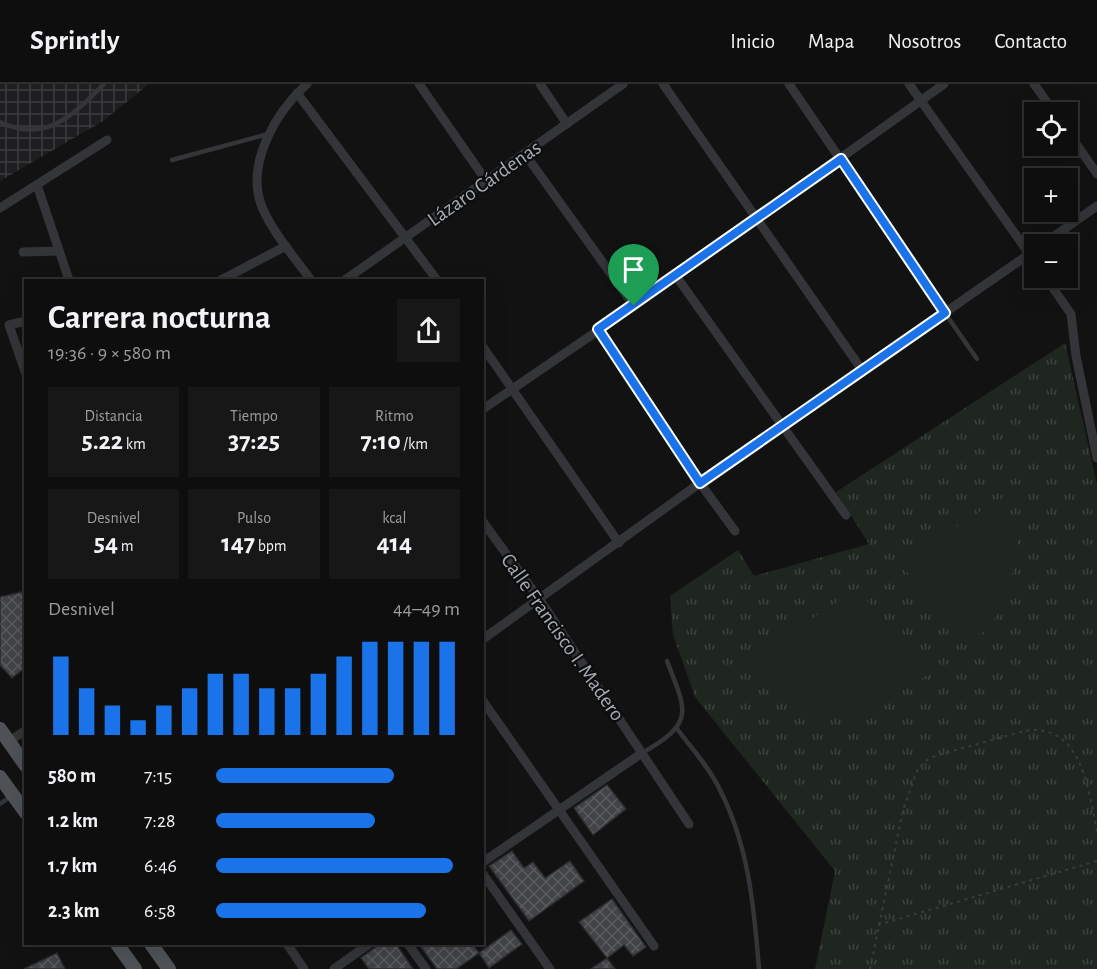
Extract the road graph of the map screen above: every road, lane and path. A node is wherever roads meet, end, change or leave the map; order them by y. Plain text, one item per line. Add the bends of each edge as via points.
1 (104, 84) edge
2 (307, 84) edge
3 (419, 84) edge
4 (540, 84) edge
5 (623, 84) edge
6 (663, 84) edge
7 (789, 84) edge
8 (909, 84) edge
9 (944, 84) edge
10 (1034, 84) edge
11 (297, 93) junction
12 (921, 101) junction
13 (1047, 102) edge
14 (0, 122) edge
15 (567, 124) junction
16 (268, 134) junction
17 (107, 140) dead end
18 (1078, 146) edge
19 (525, 154) junction
20 (841, 159) junction
21 (172, 160) dead end
22 (1097, 174) edge
23 (487, 182) junction
24 (37, 185) junction
25 (1097, 206) edge
26 (0, 208) edge
27 (758, 217) junction
28 (1057, 234) edge
29 (406, 237) junction
30 (1024, 243) edge
31 (286, 246) junction
32 (59, 251) junction
33 (23, 252) dead end
34 (1024, 261) edge
35 (676, 276) junction
36 (69, 279) edge
37 (223, 279) edge
38 (310, 279) edge
39 (346, 279) edge
40 (435, 279) edge
41 (1053, 288) edge
42 (634, 306) junction
43 (945, 313) junction
44 (24, 321) edge
45 (4, 325) edge
46 (598, 329) junction
47 (484, 348) edge
48 (977, 359) dead end
49 (24, 370) edge
50 (862, 370) junction
51 (512, 389) junction
52 (484, 408) edge
53 (784, 425) junction
54 (1097, 458) edge
55 (700, 483) junction
56 (846, 515) dead end
57 (484, 523) edge
58 (735, 531) dead end
59 (619, 543) junction
60 (540, 600) junction
61 (484, 638) edge
62 (667, 661) dead end
63 (484, 702) edge
64 (0, 729) edge
65 (678, 730) junction
66 (24, 731) edge
67 (8, 742) junction
68 (642, 753) junction
69 (24, 763) edge
70 (0, 777) edge
71 (13, 795) junction
72 (0, 804) edge
73 (558, 809) junction
74 (24, 810) edge
75 (689, 824) dead end
76 (1097, 832) edge
77 (484, 861) edge
78 (1097, 861) edge
79 (484, 875) edge
80 (878, 925) junction
81 (118, 945) edge
82 (152, 945) edge
83 (288, 945) edge
84 (368, 945) edge
85 (409, 945) edge
86 (654, 946) dead end
87 (135, 969) edge
88 (169, 969) edge
89 (304, 969) edge
90 (334, 969) edge
91 (426, 969) edge
92 (550, 969) edge
93 (759, 969) edge
94 (870, 969) edge

1 - 14 lane via 63,121 29,130
2 - 11 street
3 - 23 street
4 - 15 street
5 - 15 street, Lázaro Cárdenas
6 - 27 street
7 - 20 street
8 - 12 street
9 - 12 street
10 - 13 street
11 - 16 street
11 - 29 street
12 - 20 street
12 - 30 street
15 - 19 street, Lázaro Cárdenas
16 - 21 lane
16 - 31 street via 260,160 260,200
17 - 24 street
18 - 22 street
19 - 23 street, Lázaro Cárdenas
19 - 42 street
20 - 27 street
20 - 43 street
23 - 29 street, Lázaro Cárdenas
24 - 26 street
24 - 32 street
25 - 28 street
27 - 35 street
27 - 50 street
29 - 39 street, Lázaro Cárdenas
29 - 40 street
31 - 37 street
31 - 38 street
32 - 33 street
32 - 36 street
34 - 43 street
35 - 42 street
35 - 53 street
41 - 54 street via 1071,314
42 - 46 street
43 - 48 lane
43 - 50 street
44 - 45 street
45 - 49 street
46 - 51 street
46 - 55 street
47 - 51 street
50 - 53 street
51 - 52 street
51 - 59 street
53 - 55 street
53 - 56 street
55 - 58 street
55 - 59 street
57 - 60 street, Calle Francisco I. Madero
59 - 60 street
60 - 61 street
60 - 68 street, Calle Francisco I. Madero
62 - 65 lane via 680,693 683,712
63 - 73 street
64 - 67 main road
65 - 68 lane
65 - 93 lane via 719,788 739,831 752,886
66 - 67 street
67 - 69 main road
68 - 73 street
68 - 75 street, Calle Francisco I. Madero
70 - 71 main road
71 - 72 lane
71 - 74 main road
73 - 77 street
73 - 86 street
76 - 80 path via 1077,756 1049,733 1024,731 935,756 917,771 903,810
78 - 80 path
79 - 92 street
80 - 94 path
81 - 87 main road
82 - 88 main road
83 - 89 street
84 - 90 street
85 - 91 street

